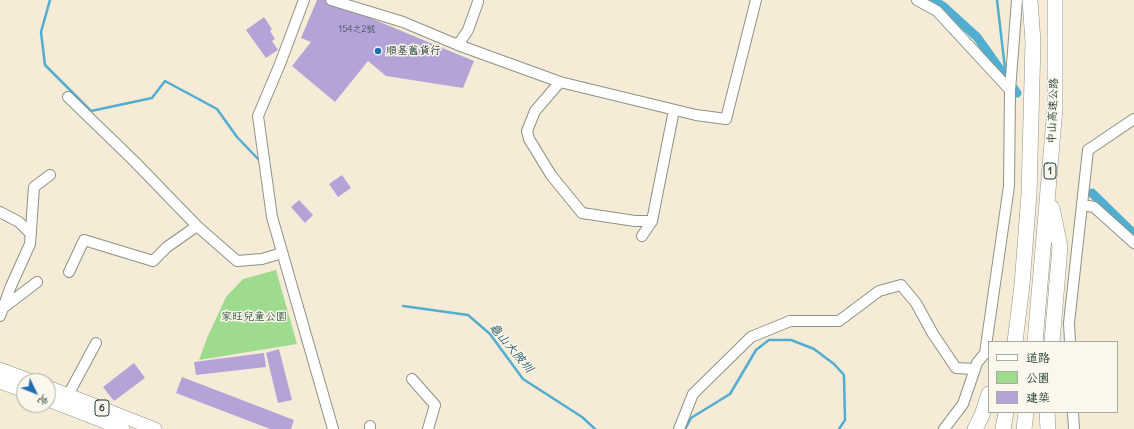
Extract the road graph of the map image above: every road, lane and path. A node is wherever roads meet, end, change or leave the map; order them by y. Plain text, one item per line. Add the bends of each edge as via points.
1 (304, 0) edge
2 (331, 0) edge
3 (756, 0) edge
4 (917, 0) edge
5 (1017, 0) edge
6 (1030, 0) edge
7 (1055, 0) edge
8 (478, 2) dead end
9 (458, 45) junction
10 (560, 82) junction
11 (1010, 89) junction
12 (68, 97) dead end
13 (674, 110) junction
14 (1134, 119) edge
15 (50, 175) dead end
16 (1049, 190) junction
17 (1082, 205) junction
18 (0, 212) edge
19 (652, 220) junction
20 (197, 226) junction
21 (31, 234) junction
22 (642, 236) dead end
23 (1134, 243) edge
24 (282, 253) junction
25 (69, 272) dead end
26 (1023, 274) junction
27 (37, 282) dead end
28 (2, 306) edge
29 (989, 341) edge
30 (1005, 341) edge
31 (1015, 341) edge
32 (1035, 341) edge
33 (1052, 341) edge
34 (1070, 341) edge
35 (96, 343) dead end
36 (987, 353) edge
37 (0, 369) edge
38 (975, 369) junction
39 (16, 375) edge
40 (412, 379) dead end
41 (0, 382) edge
42 (16, 388) edge
43 (56, 390) edge
44 (68, 395) junction
45 (988, 397) edge
46 (56, 403) edge
47 (1006, 413) edge
48 (1026, 413) edge
49 (1048, 413) edge
50 (1073, 413) edge
51 (122, 424) edge
52 (155, 429) edge
53 (333, 429) edge
54 (428, 429) edge
55 (679, 429) edge
56 (944, 429) edge
57 (975, 429) edge
58 (1004, 429) edge
59 (1024, 429) edge
60 (1048, 429) edge
61 (1074, 429) edge

1 - 24 street via 258,116 272,217
2 - 9 street via 403,22
3 - 13 street via 726,119
4 - 11 street via 937,11
5 - 11 street
6 - 26 highway, 中山高速公路 / 1 via 1033,42 1032,120
7 - 16 highway, 中山高速公路 / 1 via 1055,108
8 - 9 street via 468,30
9 - 10 street
10 - 13 street
10 - 19 street via 535,111 527,131 529,139 551,175 582,213 635,221
11 - 29 street via 1009,186
12 - 20 street
13 - 19 street
14 - 17 street via 1088,150
15 - 21 street via 34,187
16 - 32 highway, 中山高速公路 / 1
16 - 33 highway via 1060,247
17 - 23 street via 1094,207
17 - 34 street via 1069,323
18 - 21 street via 19,222
19 - 22 street
20 - 24 street via 237,262
20 - 25 street via 167,247 153,261 84,240
21 - 28 street via 30,244
24 - 53 street
26 - 30 highway
26 - 31 highway, 中山高速公路 / 1
27 - 28 street
35 - 44 street
36 - 38 street
37 - 39 main road
38 - 55 street via 956,368 916,303 901,285 879,291 839,322 790,322 751,337 693,394
38 - 56 street via 964,404
40 - 54 street via 435,405
41 - 42 main road
43 - 44 main road, 6
44 - 51 main road, 6
45 - 57 highway
46 - 51 main road, 6
47 - 58 highway
48 - 59 highway
49 - 60 highway
50 - 61 street
51 - 52 main road, 6

